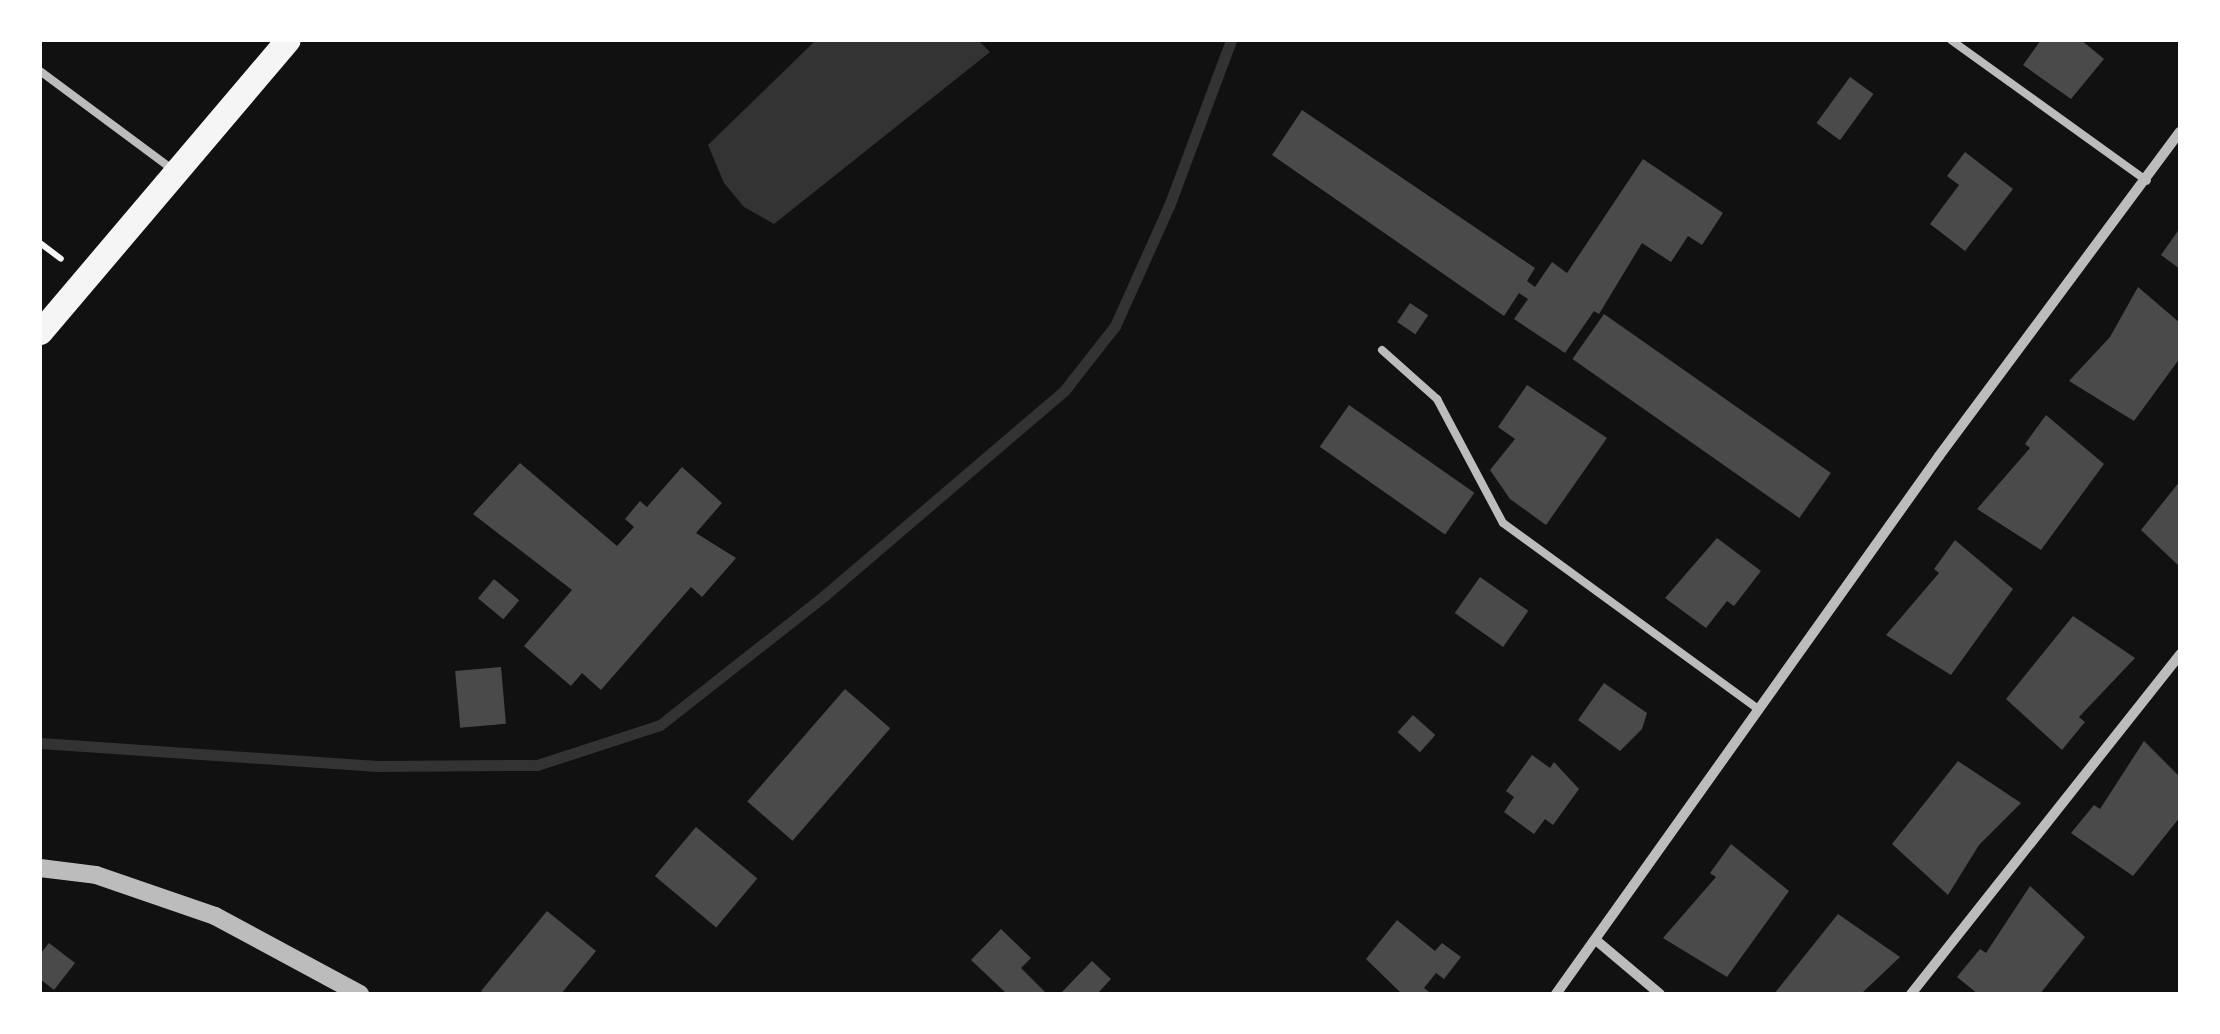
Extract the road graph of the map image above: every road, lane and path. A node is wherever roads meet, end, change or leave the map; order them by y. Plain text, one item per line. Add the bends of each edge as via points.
1 (288, 40) edge
2 (1951, 40) edge
3 (40, 72) edge
4 (2180, 132) edge
5 (176, 172) junction
6 (2147, 181) junction
7 (40, 332) edge
8 (1382, 350) dead end
9 (2180, 654) edge
10 (1758, 710) junction
11 (40, 868) edge
12 (1598, 942) junction
13 (360, 994) edge
14 (1556, 994) edge
15 (1660, 994) edge
16 (1910, 994) edge

1 - 5 main road
2 - 6 lane
3 - 5 lane
4 - 6 street
5 - 7 main road
6 - 10 street
8 - 10 lane via 1436,399 1503,523
9 - 16 street
10 - 12 street
11 - 13 street via 96,875 214,916
12 - 14 street
12 - 15 street

